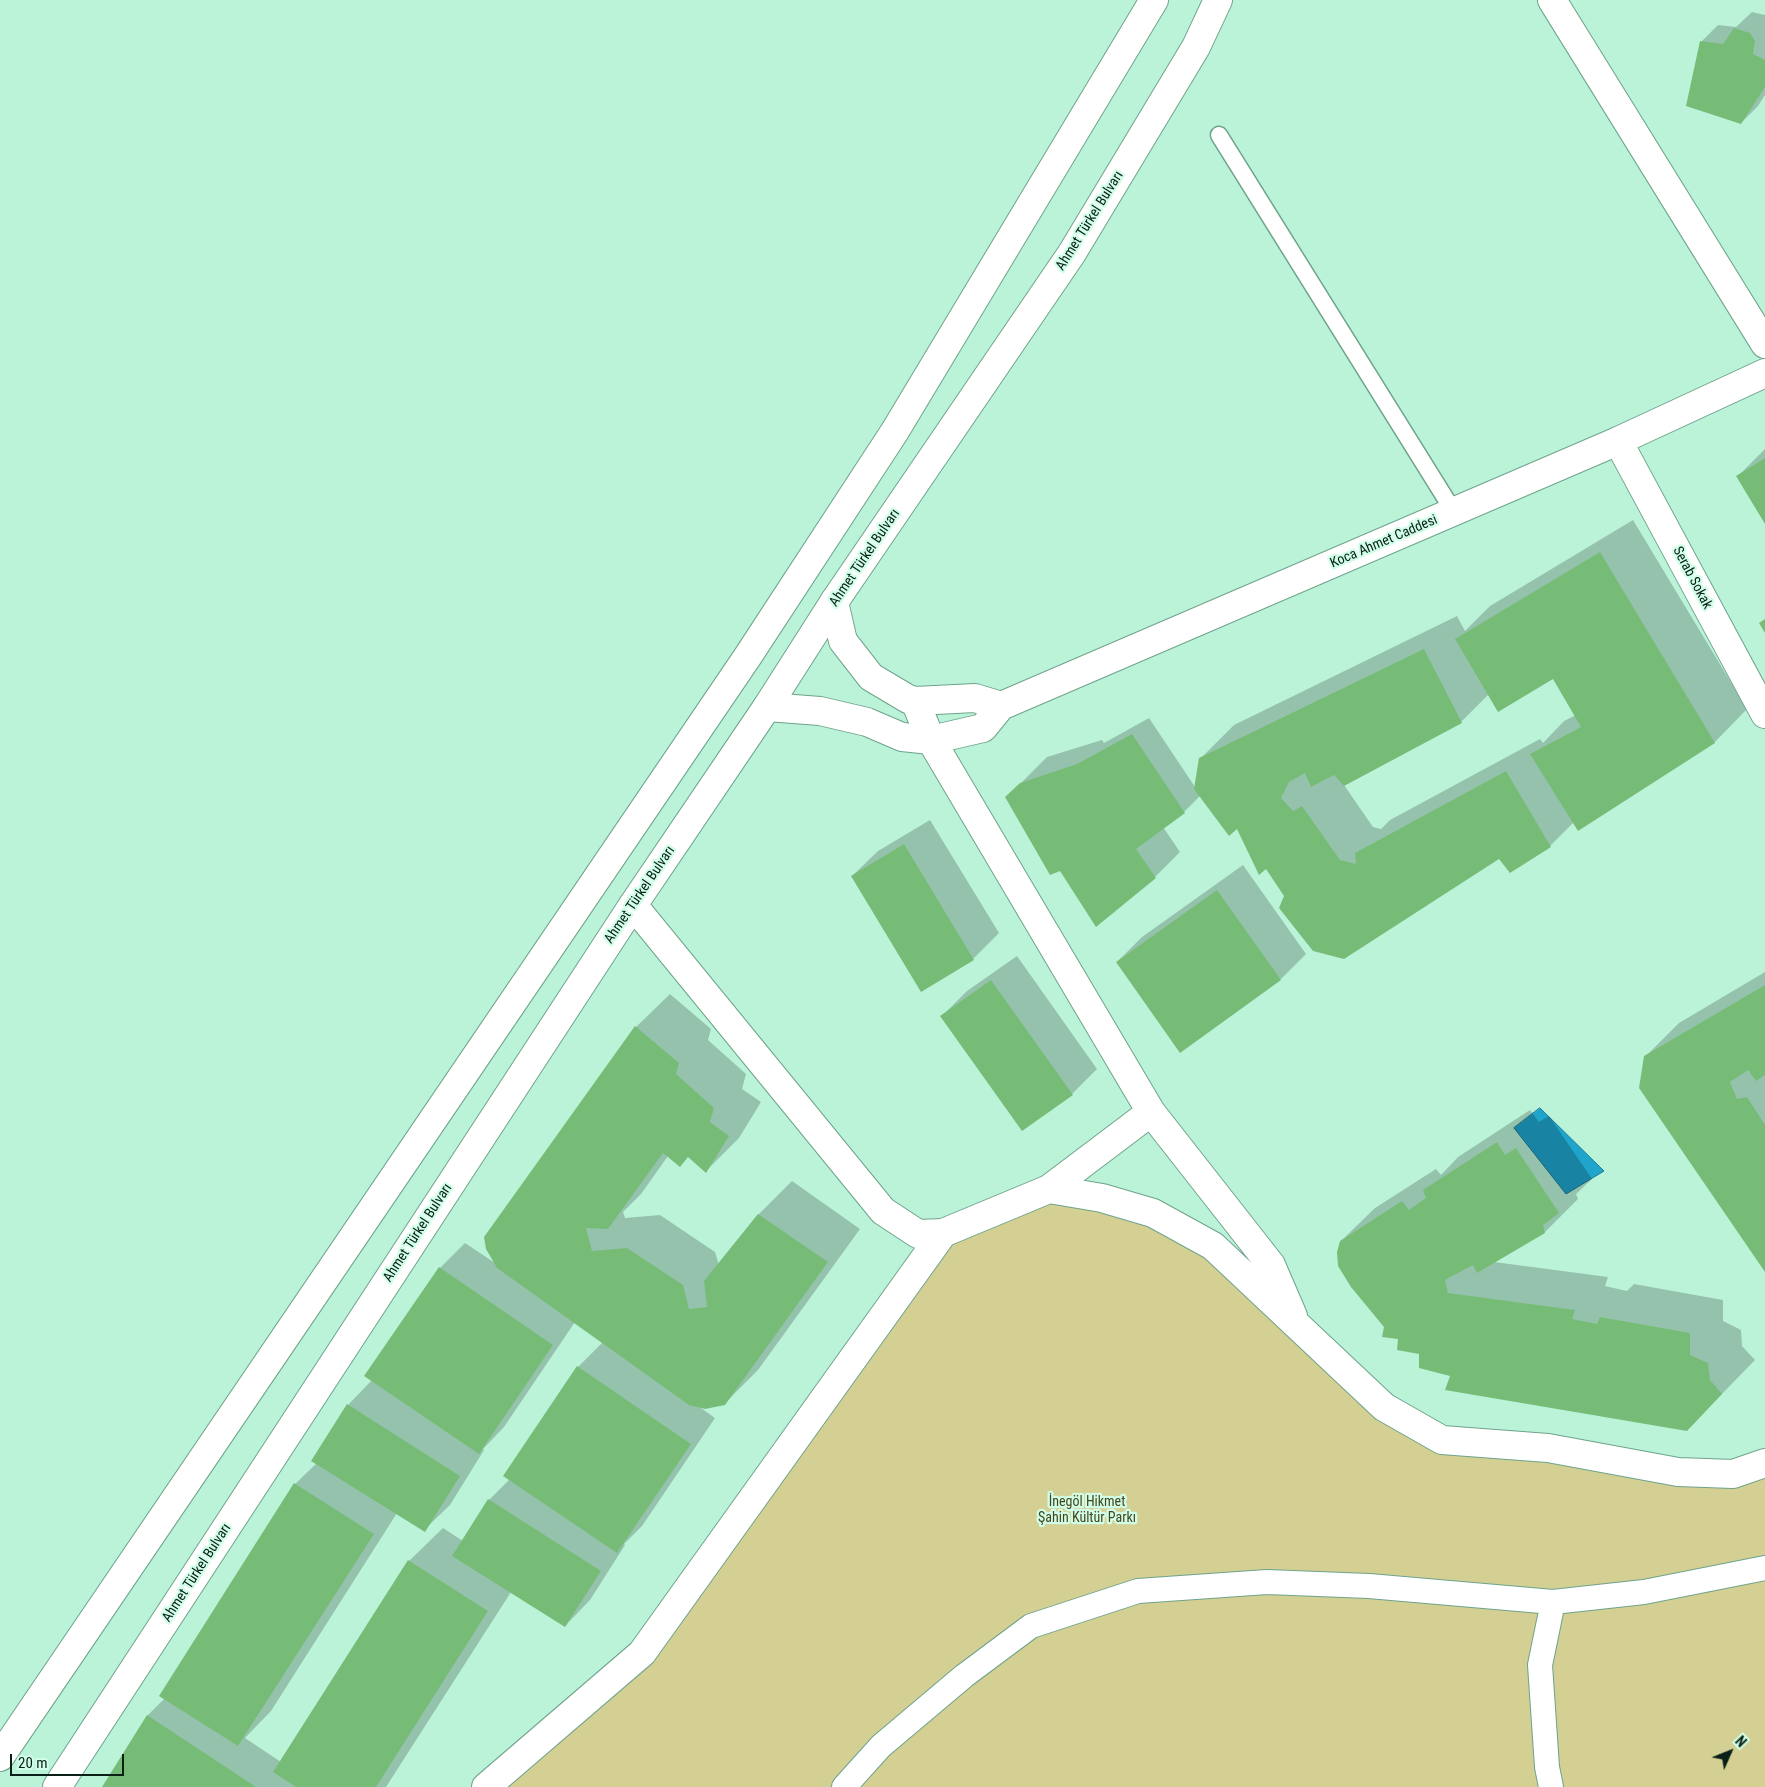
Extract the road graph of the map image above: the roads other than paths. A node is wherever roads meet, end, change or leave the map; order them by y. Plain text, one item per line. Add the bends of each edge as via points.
1 (1154, 0) edge
2 (1218, 0) edge
3 (1552, 0) edge
4 (1219, 134) dead end
5 (1765, 344) edge
6 (1765, 373) edge
7 (1618, 441) junction
8 (1454, 512) junction
9 (834, 602) junction
10 (915, 701) junction
11 (1001, 706) junction
12 (767, 707) junction
13 (1765, 714) edge
14 (931, 740) junction
15 (633, 905) junction
16 (1151, 1112) junction
17 (1048, 1189) junction
18 (943, 1233) junction
19 (1297, 1327) junction
20 (1765, 1463) edge
21 (1765, 1568) edge
22 (1553, 1602) junction
23 (0, 1757) edge
24 (57, 1787) edge
25 (486, 1787) edge
26 (844, 1787) edge
27 (1551, 1787) edge

1 - 23 street via 895,431 753,648
2 - 9 street, Ahmet Türkel Bulvarı via 1196,47 1072,253
3 - 5 street
4 - 8 lane
6 - 7 street, Koca Ahmet Caddesi
7 - 8 street, Koca Ahmet Caddesi
7 - 13 street, Serab Sokak
8 - 11 street, Koca Ahmet Caddesi
9 - 10 street via 843,641 871,677
9 - 12 street, Ahmet Türkel Bulvarı
10 - 11 street via 976,698
10 - 14 street
11 - 14 street via 983,728
12 - 14 street via 820,711 866,722 902,737
12 - 15 street, Ahmet Türkel Bulvarı
14 - 16 street
15 - 18 street via 883,1210 918,1234
15 - 24 street, Ahmet Türkel Bulvarı
16 - 17 street
16 - 19 street via 1271,1264
17 - 18 street
17 - 19 street via 1102,1198 1153,1213 1213,1246
18 - 25 street via 642,1654
19 - 20 street via 1384,1407 1442,1440 1548,1448 1678,1472 1733,1474
21 - 22 street via 1644,1592
22 - 26 street via 1368,1586 1267,1582 1138,1592 1031,1626 964,1676 888,1740
22 - 27 street via 1540,1665 1546,1767

